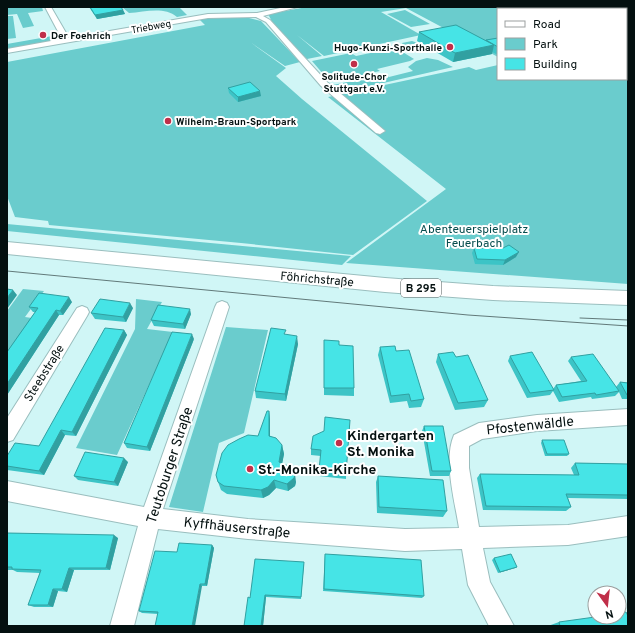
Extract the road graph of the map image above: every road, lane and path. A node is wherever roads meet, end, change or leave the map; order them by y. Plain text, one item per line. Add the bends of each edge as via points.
1 (48, 7) edge
2 (295, 7) edge
3 (258, 15) junction
4 (67, 41) junction
5 (7, 51) edge
6 (380, 131) dead end
7 (7, 248) edge
8 (628, 298) edge
9 (222, 307) dead end
10 (82, 312) dead end
11 (628, 417) edge
12 (7, 434) edge
13 (7, 491) edge
14 (150, 518) junction
15 (628, 526) edge
16 (470, 537) junction
17 (122, 626) edge
18 (502, 626) edge

1 - 4 street
2 - 3 street, Triebweg
3 - 4 street, Triebweg via 208,16
3 - 6 street via 268,22 324,84
4 - 5 street, Triebweg
7 - 8 main road, Föhrichstraße / B 295 via 377,284 492,293
9 - 14 street, Teutoburger Straße
10 - 12 street, Steebstraße
11 - 16 street, Pfostenwäldle via 537,423 478,431 460,441 459,468
13 - 14 street, Kyffhäuserstraße
14 - 16 street, Kyffhäuserstraße via 248,529 405,540
14 - 17 street, Teutoburger Straße
15 - 16 street, Kyffhäuserstraße via 568,535
16 - 18 street via 479,585

